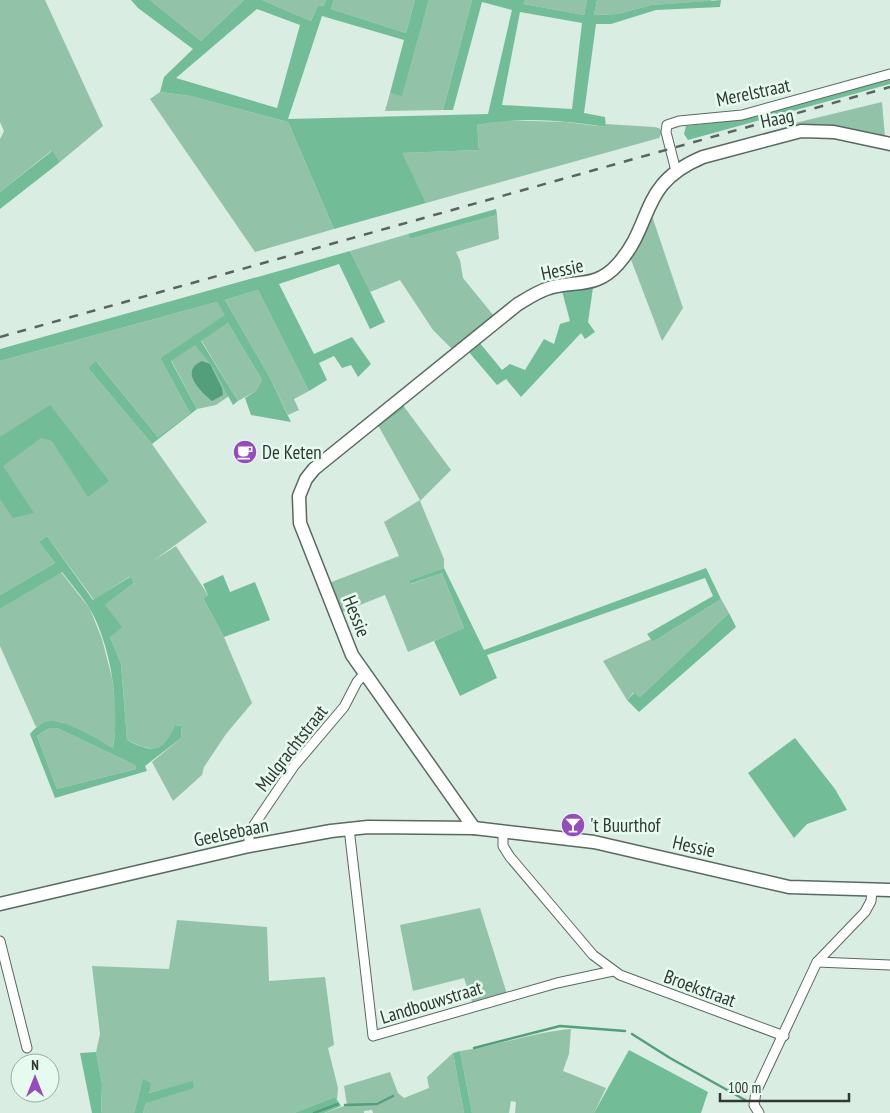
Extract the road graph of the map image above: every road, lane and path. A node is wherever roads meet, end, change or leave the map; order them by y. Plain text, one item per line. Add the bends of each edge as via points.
1 (890, 74) edge
2 (890, 144) edge
3 (676, 171) junction
4 (365, 673) junction
5 (350, 828) junction
6 (474, 828) junction
7 (503, 832) junction
8 (249, 846) junction
9 (872, 890) junction
10 (890, 890) edge
11 (0, 904) edge
12 (0, 942) edge
13 (817, 962) junction
14 (890, 965) edge
15 (613, 971) junction
16 (784, 1036) junction
17 (27, 1048) dead end
18 (759, 1113) edge

1 - 3 street, Merelstraat via 742,115 667,125
2 - 3 street, Haag via 834,132 801,131 703,156
3 - 4 street, Hessie via 653,195 628,250 606,275 585,284 550,288 518,304 314,469 306,479 299,496 300,523 352,655
4 - 6 street, Hessie
4 - 8 street, Mulgrachtstraat via 344,707 294,766 250,833
5 - 6 street, Geelsebaan
5 - 8 street, Geelsebaan
5 - 15 street, Landbouwstraat via 373,1036 557,982
6 - 7 street, Hessie
7 - 9 street, Hessie via 612,846 790,887
7 - 15 street, Broekstraat via 503,846 510,857 593,955
8 - 11 street, Geelsebaan
9 - 10 street, Hessie
9 - 13 street via 866,912
12 - 17 street
13 - 14 street
13 - 16 street
15 - 16 street, Broekstraat
16 - 18 street via 756,1092 754,1105

